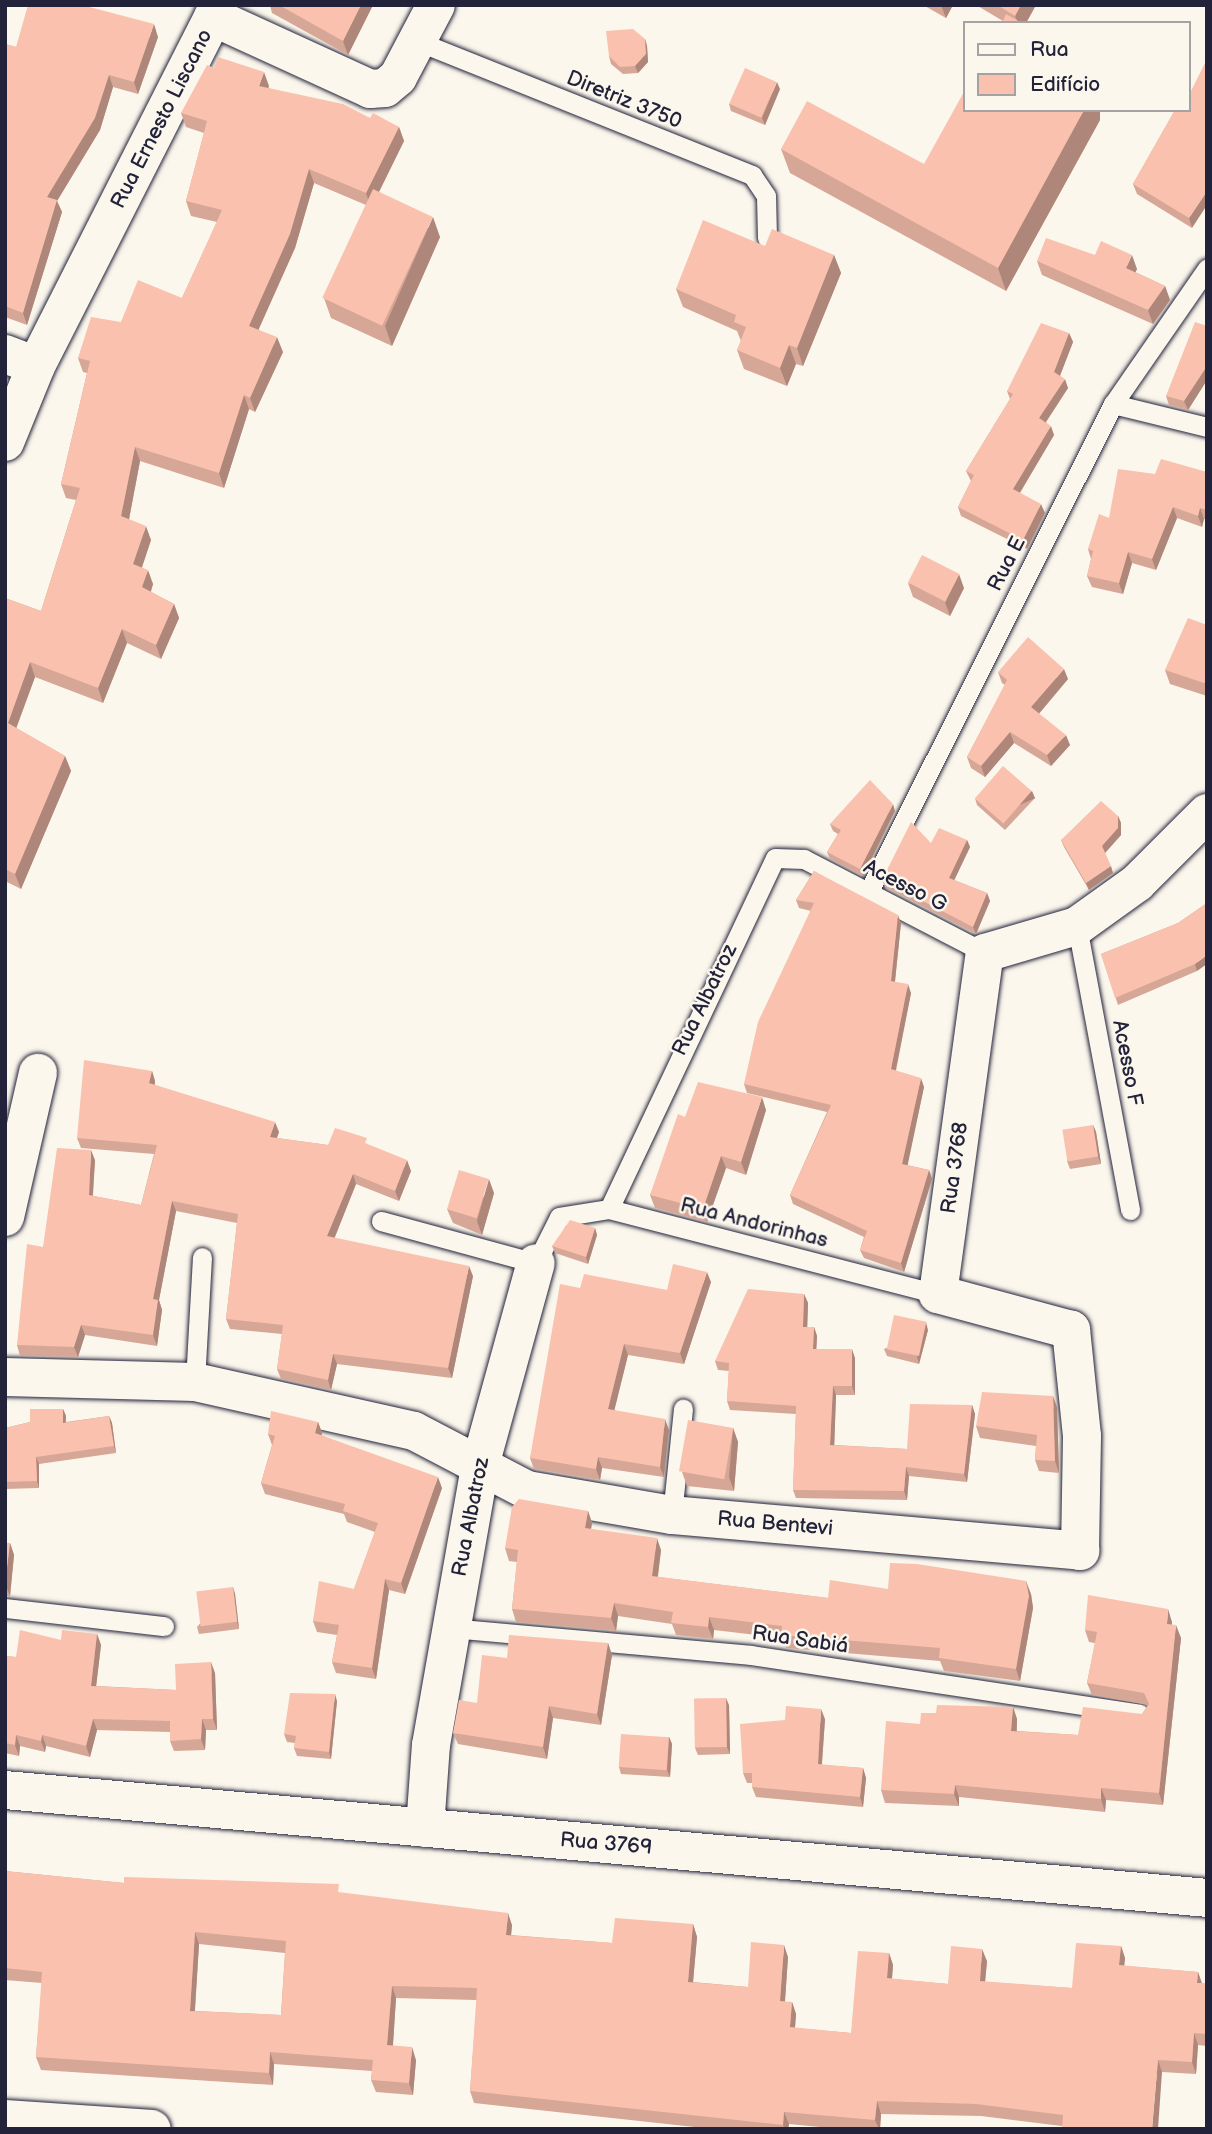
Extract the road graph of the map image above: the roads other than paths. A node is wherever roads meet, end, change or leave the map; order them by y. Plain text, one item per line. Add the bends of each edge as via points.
1 (436, 5) edge
2 (210, 11) edge
3 (417, 41) junction
4 (768, 239) edge
5 (1207, 268) edge
6 (21, 360) edge
7 (1113, 404) junction
8 (1207, 427) edge
9 (5, 442) edge
10 (1207, 813) edge
11 (804, 859) joint
12 (868, 893) junction
13 (1076, 926) junction
14 (985, 953) junction
15 (38, 1073) dead end
16 (609, 1209) junction
17 (1130, 1210) dead end
18 (5, 1217) edge
19 (559, 1217) joint
20 (381, 1221) dead end
21 (202, 1257) dead end
22 (536, 1263) junction
23 (938, 1294) junction
24 (5, 1377) edge
25 (195, 1382) junction
26 (683, 1409) dead end
27 (481, 1462) junction
28 (672, 1515) junction
29 (5, 1608) edge
30 (164, 1626) dead end
31 (450, 1628) junction
32 (1141, 1715) edge
33 (5, 1790) edge
34 (425, 1828) junction
35 (1207, 1898) edge
36 (5, 2119) edge
37 (152, 2129) edge

1 - 3 street, Rua Ernesto Liscano
2 - 3 street, Rua Ernesto Liscano via 370,89 385,88 398,77
2 - 6 street, Rua Ernesto Liscano
3 - 4 lane, Diretriz 3750 via 752,175 766,196
5 - 7 lane, Rua E
6 - 9 street, Rua Ernesto Liscano
7 - 8 lane
7 - 12 lane, Rua E
10 - 13 street via 1137,883
11 - 12 lane, Acesso G
11 - 16 lane, Rua Albatroz via 775,858
12 - 14 lane, Acesso G
13 - 14 street
13 - 17 lane, Acesso F
14 - 23 street, Rua 3768
15 - 18 street
16 - 19 lane, Rua Andorinhas
16 - 23 lane, Rua Andorinhas
19 - 22 lane, Rua Albatroz
20 - 22 lane
21 - 25 lane
22 - 27 street, Rua Albatroz
23 - 28 street, Rua Bentevi via 1070,1330 1082,1436 1080,1551
24 - 25 street, Rua Bentevi
25 - 27 street, Rua Bentevi via 414,1431
26 - 28 lane
27 - 28 street, Rua Bentevi via 527,1490
27 - 31 street, Rua Albatroz
29 - 30 lane
31 - 32 lane, Rua Sabiá via 751,1655
31 - 34 street, Rua Albatroz
33 - 34 street, Rua 3769
34 - 35 street, Rua 3769
36 - 37 street

